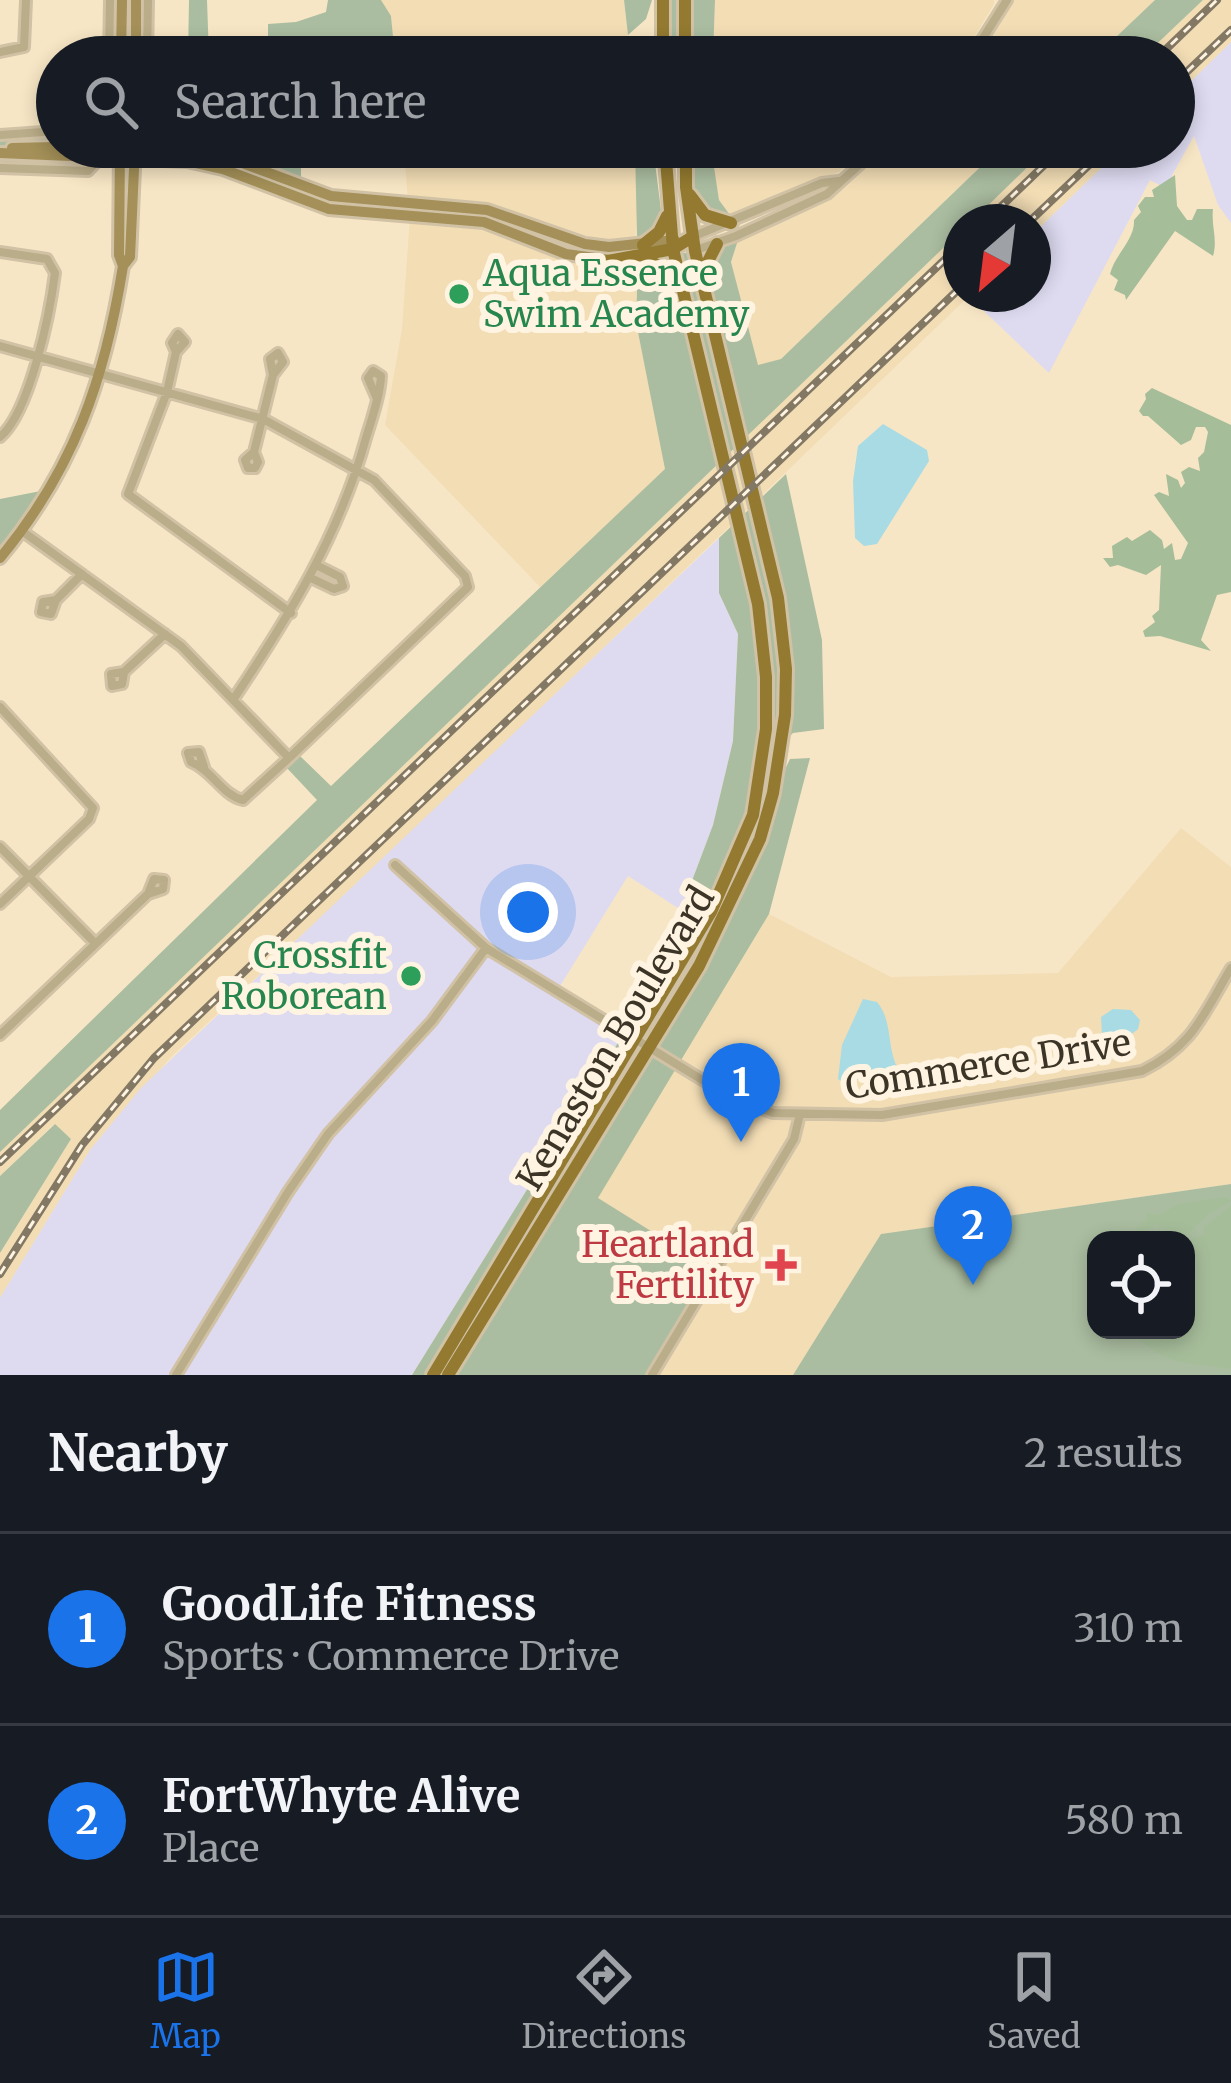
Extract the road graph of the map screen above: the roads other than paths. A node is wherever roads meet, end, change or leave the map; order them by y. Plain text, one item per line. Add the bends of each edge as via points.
1 (26, 0) edge
2 (110, 0) edge
3 (122, 0) edge
4 (136, 0) edge
5 (148, 0) edge
6 (663, 0) edge
7 (685, 0) edge
8 (1007, 0) edge
9 (109, 36) edge
10 (121, 36) edge
11 (136, 36) edge
12 (147, 36) edge
13 (663, 36) edge
14 (685, 36) edge
15 (984, 36) edge
16 (0, 52) edge
17 (36, 132) edge
18 (0, 135) edge
19 (36, 149) edge
20 (0, 152) edge
21 (36, 155) edge
22 (0, 168) edge
23 (91, 168) edge
24 (120, 168) edge
25 (134, 168) edge
26 (215, 168) edge
27 (256, 168) edge
28 (666, 168) edge
29 (686, 168) edge
30 (854, 168) edge
31 (840, 180) junction
32 (686, 187) junction
33 (668, 214) junction
34 (731, 223) junction
35 (693, 244) junction
36 (717, 244) junction
37 (643, 245) junction
38 (673, 248) junction
39 (0, 252) edge
40 (650, 260) junction
41 (608, 261) junction
42 (123, 266) junction
43 (701, 276) junction
44 (680, 284) junction
45 (0, 346) edge
46 (176, 352) dead end
47 (38, 357) junction
48 (101, 374) junction
49 (273, 375) dead end
50 (166, 392) junction
51 (377, 399) dead end
52 (262, 418) junction
53 (0, 437) edge
54 (254, 452) dead end
55 (357, 472) junction
56 (22, 531) junction
57 (0, 558) edge
58 (318, 566) junction
59 (82, 574) junction
60 (311, 578) junction
61 (56, 601) dead end
62 (291, 614) junction
63 (165, 634) junction
64 (124, 672) dead end
65 (233, 700) junction
66 (0, 707) edge
67 (289, 758) junction
68 (204, 767) dead end
69 (0, 847) edge
70 (395, 865) dead end
71 (30, 874) junction
72 (148, 893) dead end
73 (0, 904) edge
74 (95, 943) junction
75 (486, 948) junction
76 (1231, 968) edge
77 (0, 1035) edge
78 (642, 1044) junction
79 (800, 1114) junction
80 (176, 1375) edge
81 (433, 1375) edge
82 (448, 1375) edge
83 (652, 1375) edge

1 - 16 street via 24,47
2 - 9 street
3 - 10 street
4 - 11 street
5 - 12 street
6 - 13 main road
7 - 14 main road
8 - 15 street
17 - 18 street
19 - 20 street
20 - 21 street
22 - 23 street
24 - 42 street
25 - 42 street
26 - 41 street via 341,212 484,222
27 - 37 street via 331,196 488,210 585,244
28 - 33 main road, Kenaston Boulevard
29 - 32 main road, Kenaston Boulevard
30 - 31 street
31 - 34 street
31 - 36 street via 827,194
32 - 34 main road via 705,215
32 - 35 main road, Kenaston Boulevard
33 - 37 main road
33 - 38 main road, Kenaston Boulevard
34 - 35 street
35 - 36 street
35 - 38 main road
35 - 43 main road, Kenaston Boulevard
36 - 43 main road
37 - 38 street
38 - 40 street
38 - 41 main road
38 - 44 main road, Kenaston Boulevard
39 - 47 street via 54,266
40 - 41 street
40 - 44 main road
42 - 48 street
43 - 78 main road, Kenaston Boulevard via 778,598 785,716 760,839 727,914
44 - 78 main road, Kenaston Boulevard via 758,604 766,729 740,852
45 - 47 street
46 - 50 street
47 - 48 street
47 - 53 street
48 - 50 street
48 - 56 street via 77,440
49 - 52 street
50 - 52 street
50 - 62 street via 130,499
51 - 55 street
52 - 54 street
52 - 55 street
55 - 58 street
55 - 67 street via 384,488 468,587
56 - 57 street
56 - 59 street
58 - 60 street
58 - 60 street via 343,586
59 - 61 street
59 - 63 street
60 - 62 street
62 - 65 street
63 - 64 street
63 - 65 street
65 - 67 street
66 - 71 street via 93,804 89,819
67 - 68 street via 243,800
69 - 71 street
70 - 75 street, Commerce Drive
71 - 73 street
71 - 74 street
72 - 74 street
74 - 77 street
75 - 78 street, Commerce Drive
75 - 80 street via 432,1021 328,1134
76 - 79 street, Commerce Drive via 1184,1044 1142,1071 882,1115
78 - 79 street, Commerce Drive via 749,1106
78 - 81 main road, Kenaston Boulevard
78 - 82 main road, Kenaston Boulevard
79 - 83 street via 794,1139

